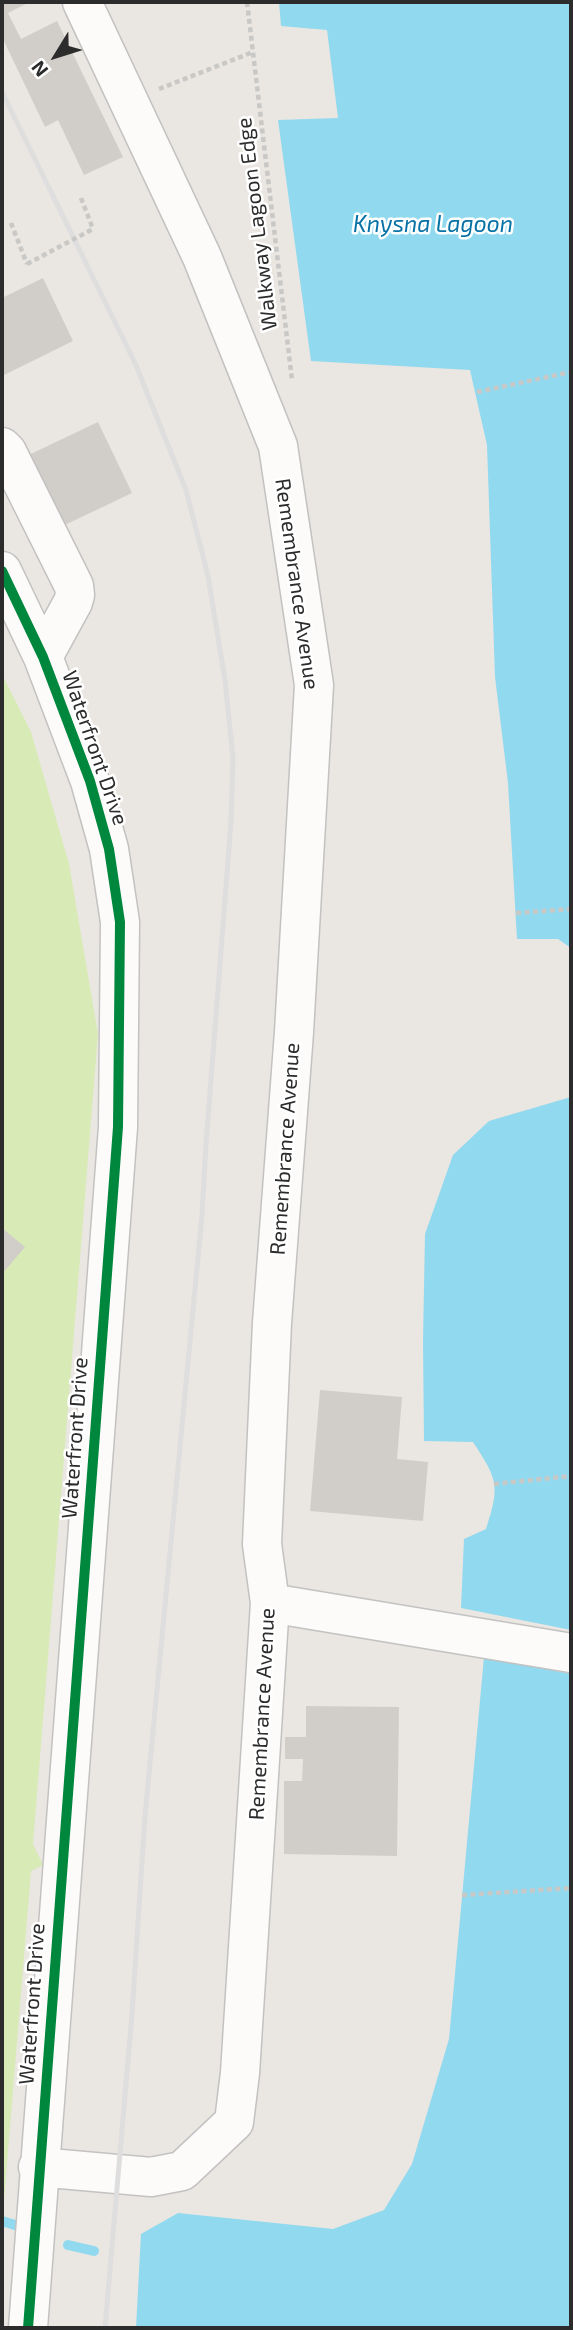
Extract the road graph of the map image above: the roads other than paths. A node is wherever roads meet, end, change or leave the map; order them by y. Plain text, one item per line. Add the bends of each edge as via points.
1 (82, 2) edge
2 (2, 447) edge
3 (2, 571) edge
4 (44, 656) junction
5 (270, 1603) junction
6 (571, 1653) edge
7 (38, 2167) junction
8 (28, 2328) edge

1 - 5 street, Remembrance Avenue via 202,257 278,446 314,685 261,1544
2 - 4 street via 74,586 73,602
3 - 4 street, Waterfront Drive
4 - 7 street, Waterfront Drive via 90,781 109,849 120,922 120,1023 118,1127
5 - 6 street
5 - 7 street, Remembrance Avenue via 234,2122 182,2171 151,2178
7 - 8 street, Waterfront Drive

